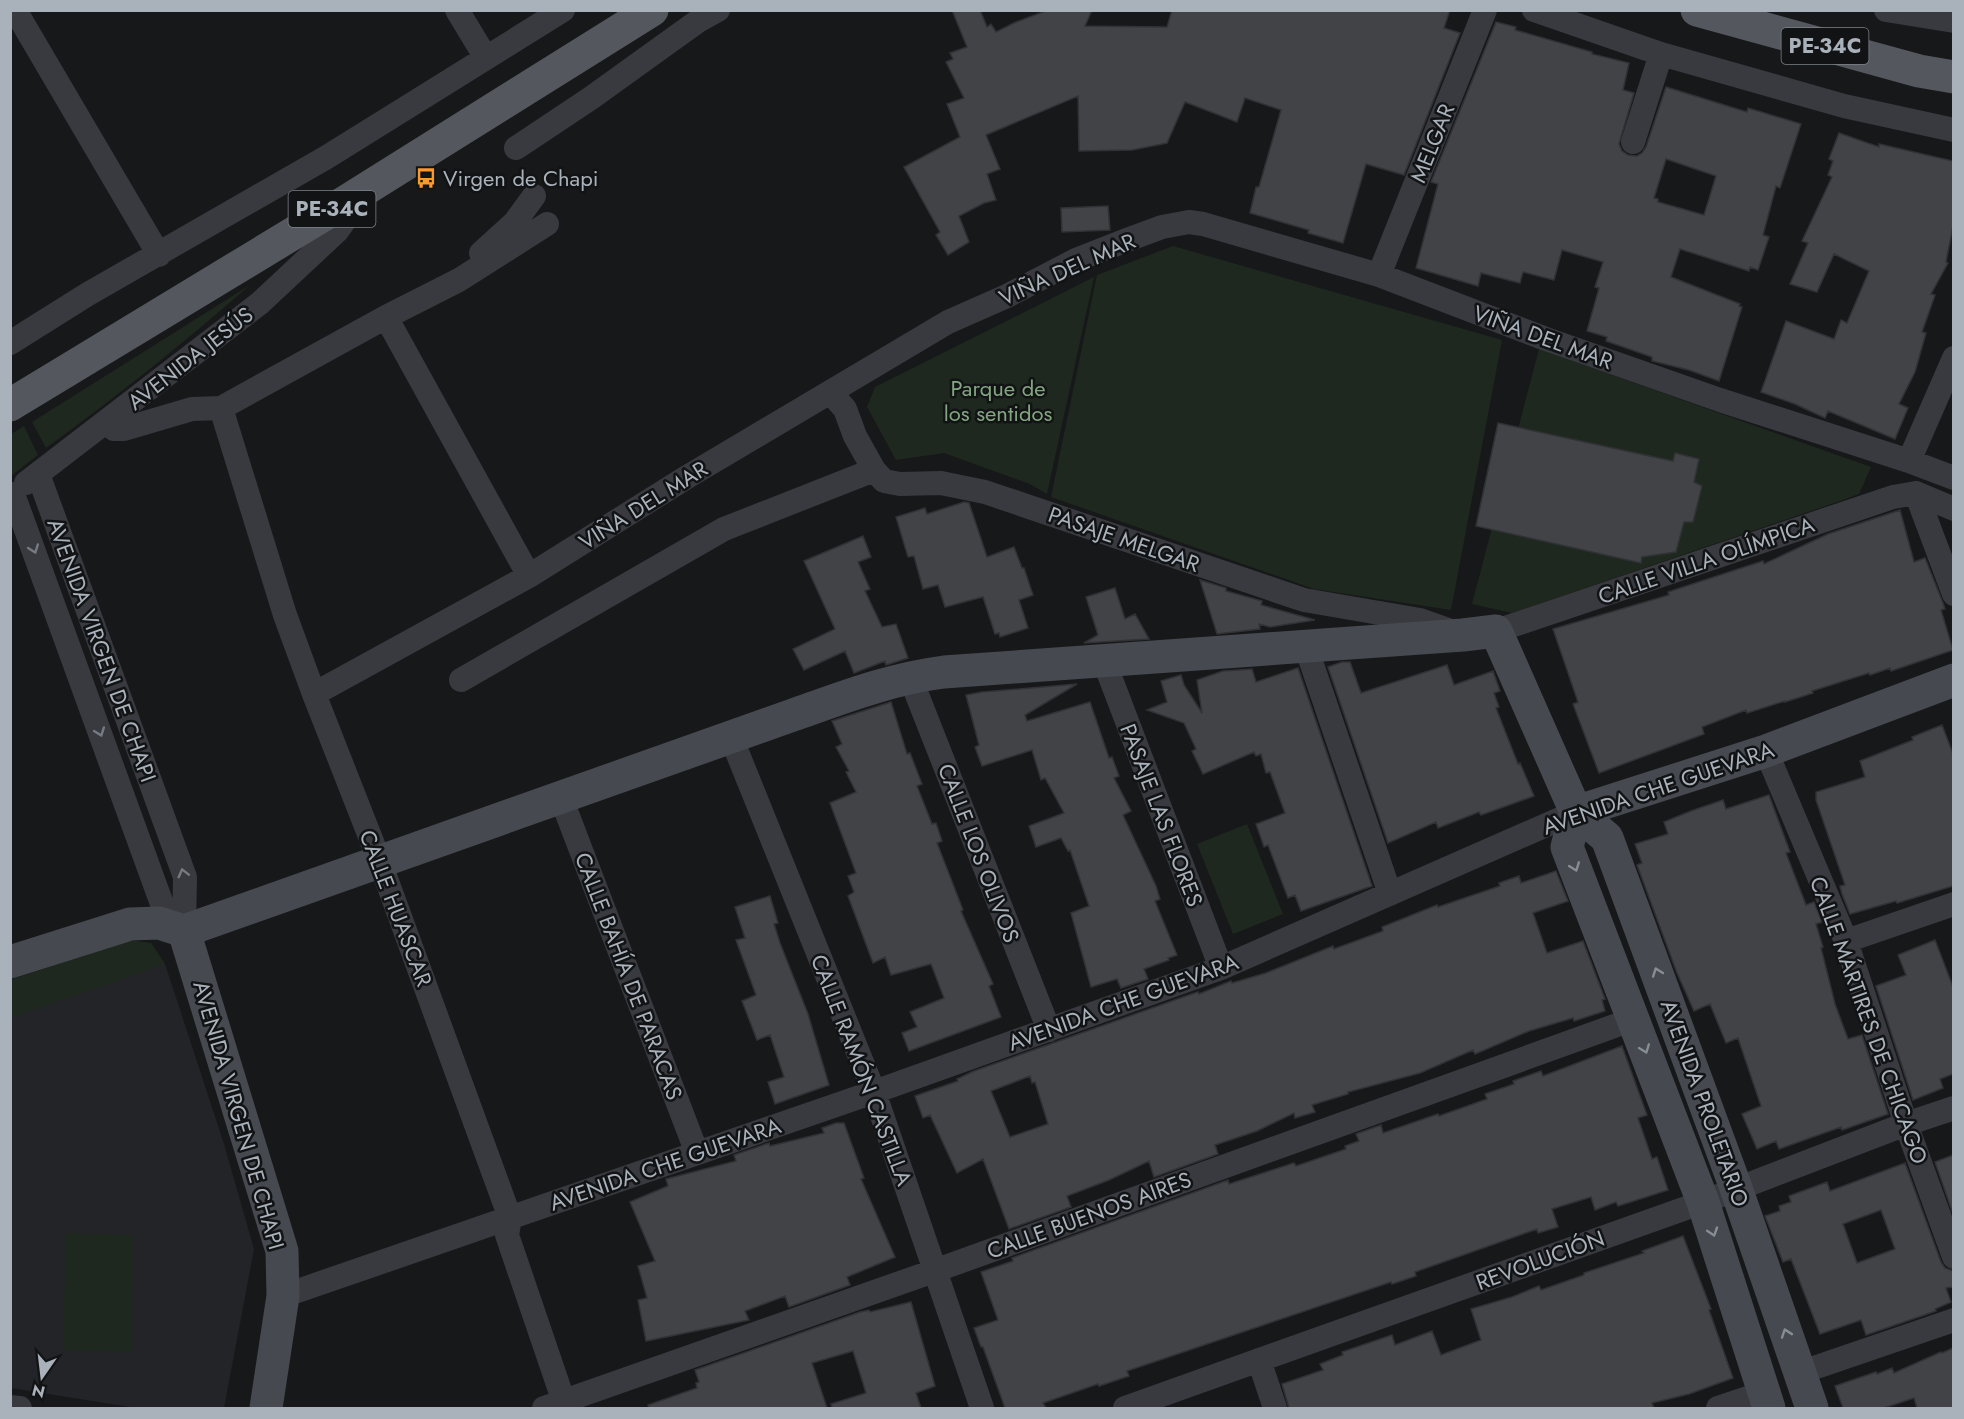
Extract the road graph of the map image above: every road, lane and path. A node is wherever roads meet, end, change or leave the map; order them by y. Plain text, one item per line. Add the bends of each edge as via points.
1 (457, 10) edge
2 (563, 10) edge
3 (652, 10) edge
4 (718, 10) edge
5 (1485, 10) edge
6 (1534, 10) edge
7 (1697, 10) edge
8 (1886, 10) edge
9 (21, 17) edge
10 (1953, 21) edge
11 (1660, 54) junction
12 (486, 58) junction
13 (1953, 77) edge
14 (1953, 130) edge
15 (1633, 142) dead end
16 (516, 148) dead end
17 (534, 196) dead end
18 (345, 202) junction
19 (547, 224) dead end
20 (159, 255) junction
21 (1379, 275) junction
22 (459, 280) junction
23 (386, 317) junction
24 (10, 343) edge
25 (1953, 358) edge
26 (831, 393) junction
27 (10, 405) edge
28 (221, 408) junction
29 (107, 423) junction
30 (1909, 461) junction
31 (874, 470) junction
32 (38, 474) junction
33 (1953, 478) edge
34 (1916, 493) junction
35 (12, 495) edge
36 (1953, 509) edge
37 (530, 576) junction
38 (1953, 594) edge
39 (1497, 631) junction
40 (1463, 635) junction
41 (1306, 647) junction
42 (1104, 661) junction
43 (910, 676) junction
44 (461, 680) dead end
45 (1953, 680) edge
46 (314, 694) junction
47 (731, 737) junction
48 (1766, 751) junction
49 (561, 798) junction
50 (1576, 812) junction
51 (380, 862) junction
52 (1390, 894) junction
53 (1953, 904) edge
54 (184, 931) junction
55 (1846, 941) junction
56 (10, 962) edge
57 (1221, 968) junction
58 (1634, 1019) junction
59 (1049, 1030) junction
60 (874, 1092) junction
61 (1953, 1108) edge
62 (1906, 1124) junction
63 (697, 1153) junction
64 (1736, 1188) junction
65 (1703, 1202) junction
66 (510, 1218) junction
67 (1953, 1257) edge
68 (934, 1271) junction
69 (283, 1296) junction
70 (1953, 1320) edge
71 (1258, 1360) junction
72 (1799, 1373) junction
73 (1766, 1401) edge
74 (558, 1406) edge
75 (10, 1407) edge
76 (20, 1408) edge
77 (266, 1408) edge
78 (982, 1408) edge
79 (1125, 1408) edge
80 (1275, 1408) edge
81 (1718, 1408) edge
82 (1812, 1408) edge

1 - 12 street
2 - 12 street
3 - 18 main road, PE-34C
4 - 16 street
5 - 21 street, MELGAR
6 - 11 street
7 - 13 main road, PE-34C
8 - 10 street
9 - 20 street
11 - 14 street via 1844,106
11 - 15 street
12 - 20 street
17 - 22 street via 515,222 486,246
18 - 27 main road, PE-34C
18 - 29 street, AVENIDA JESÚS via 347,217 337,231 260,303
19 - 22 street
20 - 24 street
21 - 26 street, VIÑA DEL MAR via 1203,224 1189,222 1162,227 1076,260 948,322
21 - 30 street, VIÑA DEL MAR via 1720,400
22 - 23 street
23 - 28 street
23 - 37 street
25 - 30 street
26 - 31 street via 845,409
26 - 37 street, VIÑA DEL MAR via 687,477
28 - 29 street via 192,409 124,429 114,429
28 - 46 street, CALLE HUASCAR via 285,615
29 - 32 street, AVENIDA JESÚS
30 - 33 street, VIÑA DEL MAR
31 - 40 street, PASAJE MELGAR via 885,481 900,484 941,483 985,492 1304,600 1420,620
31 - 44 street via 724,529
32 - 35 street, AVENIDA JESÚS
54 -> 32 street, AVENIDA VIRGEN DE CHAPI via 185,877
34 - 36 street
34 - 38 street
34 - 39 street, CALLE VILLA OLÍMPICA via 1893,497
35 -> 54 street, AVENIDA VIRGEN DE CHAPI via 162,904
37 - 46 street, VIÑA DEL MAR
39 - 40 street
39 - 50 street, AVENIDA PROLETARIO
40 - 41 street
41 - 42 street
41 - 52 street
42 - 43 street
42 - 57 street, PASAJE LAS FLORES
43 - 47 street
43 - 59 street, CALLE LOS OLIVOS
45 - 48 street, AVENIDA CHE GUEVARA
46 - 51 street, CALLE HUASCAR
47 - 49 street
47 - 60 street, CALLE RAMÓN CASTILLA
48 - 50 street, AVENIDA CHE GUEVARA
48 - 55 street, CALLE MÁRTIRES DE CHICAGO
49 - 51 street
49 - 63 street, CALLE BAHÍA DE PARACAS
50 - 52 street, AVENIDA CHE GUEVARA
50 -> 58 street, AVENIDA PROLETARIO via 1566,847
64 -> 50 street, AVENIDA PROLETARIO via 1607,837
51 - 54 street
51 - 66 street, CALLE HUASCAR
52 - 57 street, AVENIDA CHE GUEVARA
53 - 55 street
54 - 56 street via 159,923 130,924
54 - 69 street, AVENIDA VIRGEN DE CHAPI via 282,1251
55 - 62 street, CALLE MÁRTIRES DE CHICAGO
57 - 59 street, AVENIDA CHE GUEVARA
58 -> 65 street, AVENIDA PROLETARIO
58 - 68 street, CALLE BUENOS AIRES
59 - 60 street, AVENIDA CHE GUEVARA
60 - 63 street, AVENIDA CHE GUEVARA
60 - 68 street, CALLE RAMÓN CASTILLA
61 - 62 street, REVOLUCIÓN
62 - 64 street, REVOLUCIÓN
62 - 67 street, CALLE MÁRTIRES DE CHICAGO
63 - 66 street, AVENIDA CHE GUEVARA
64 - 65 street, REVOLUCIÓN
72 -> 64 street, AVENIDA PROLETARIO
65 - 71 street, REVOLUCIÓN
65 -> 73 street, AVENIDA PROLETARIO
66 - 69 street, AVENIDA CHE GUEVARA
66 - 74 street, CALLE HUASCAR via 507,1235
68 - 74 street, CALLE BUENOS AIRES
68 - 78 street, CALLE RAMÓN CASTILLA
69 - 77 street, AVENIDA VIRGEN DE CHAPI
70 - 72 street
71 - 79 street, REVOLUCIÓN
71 - 80 street
72 - 82 street, AVENIDA PROLETARIO
73 - 81 street
75 - 76 street

